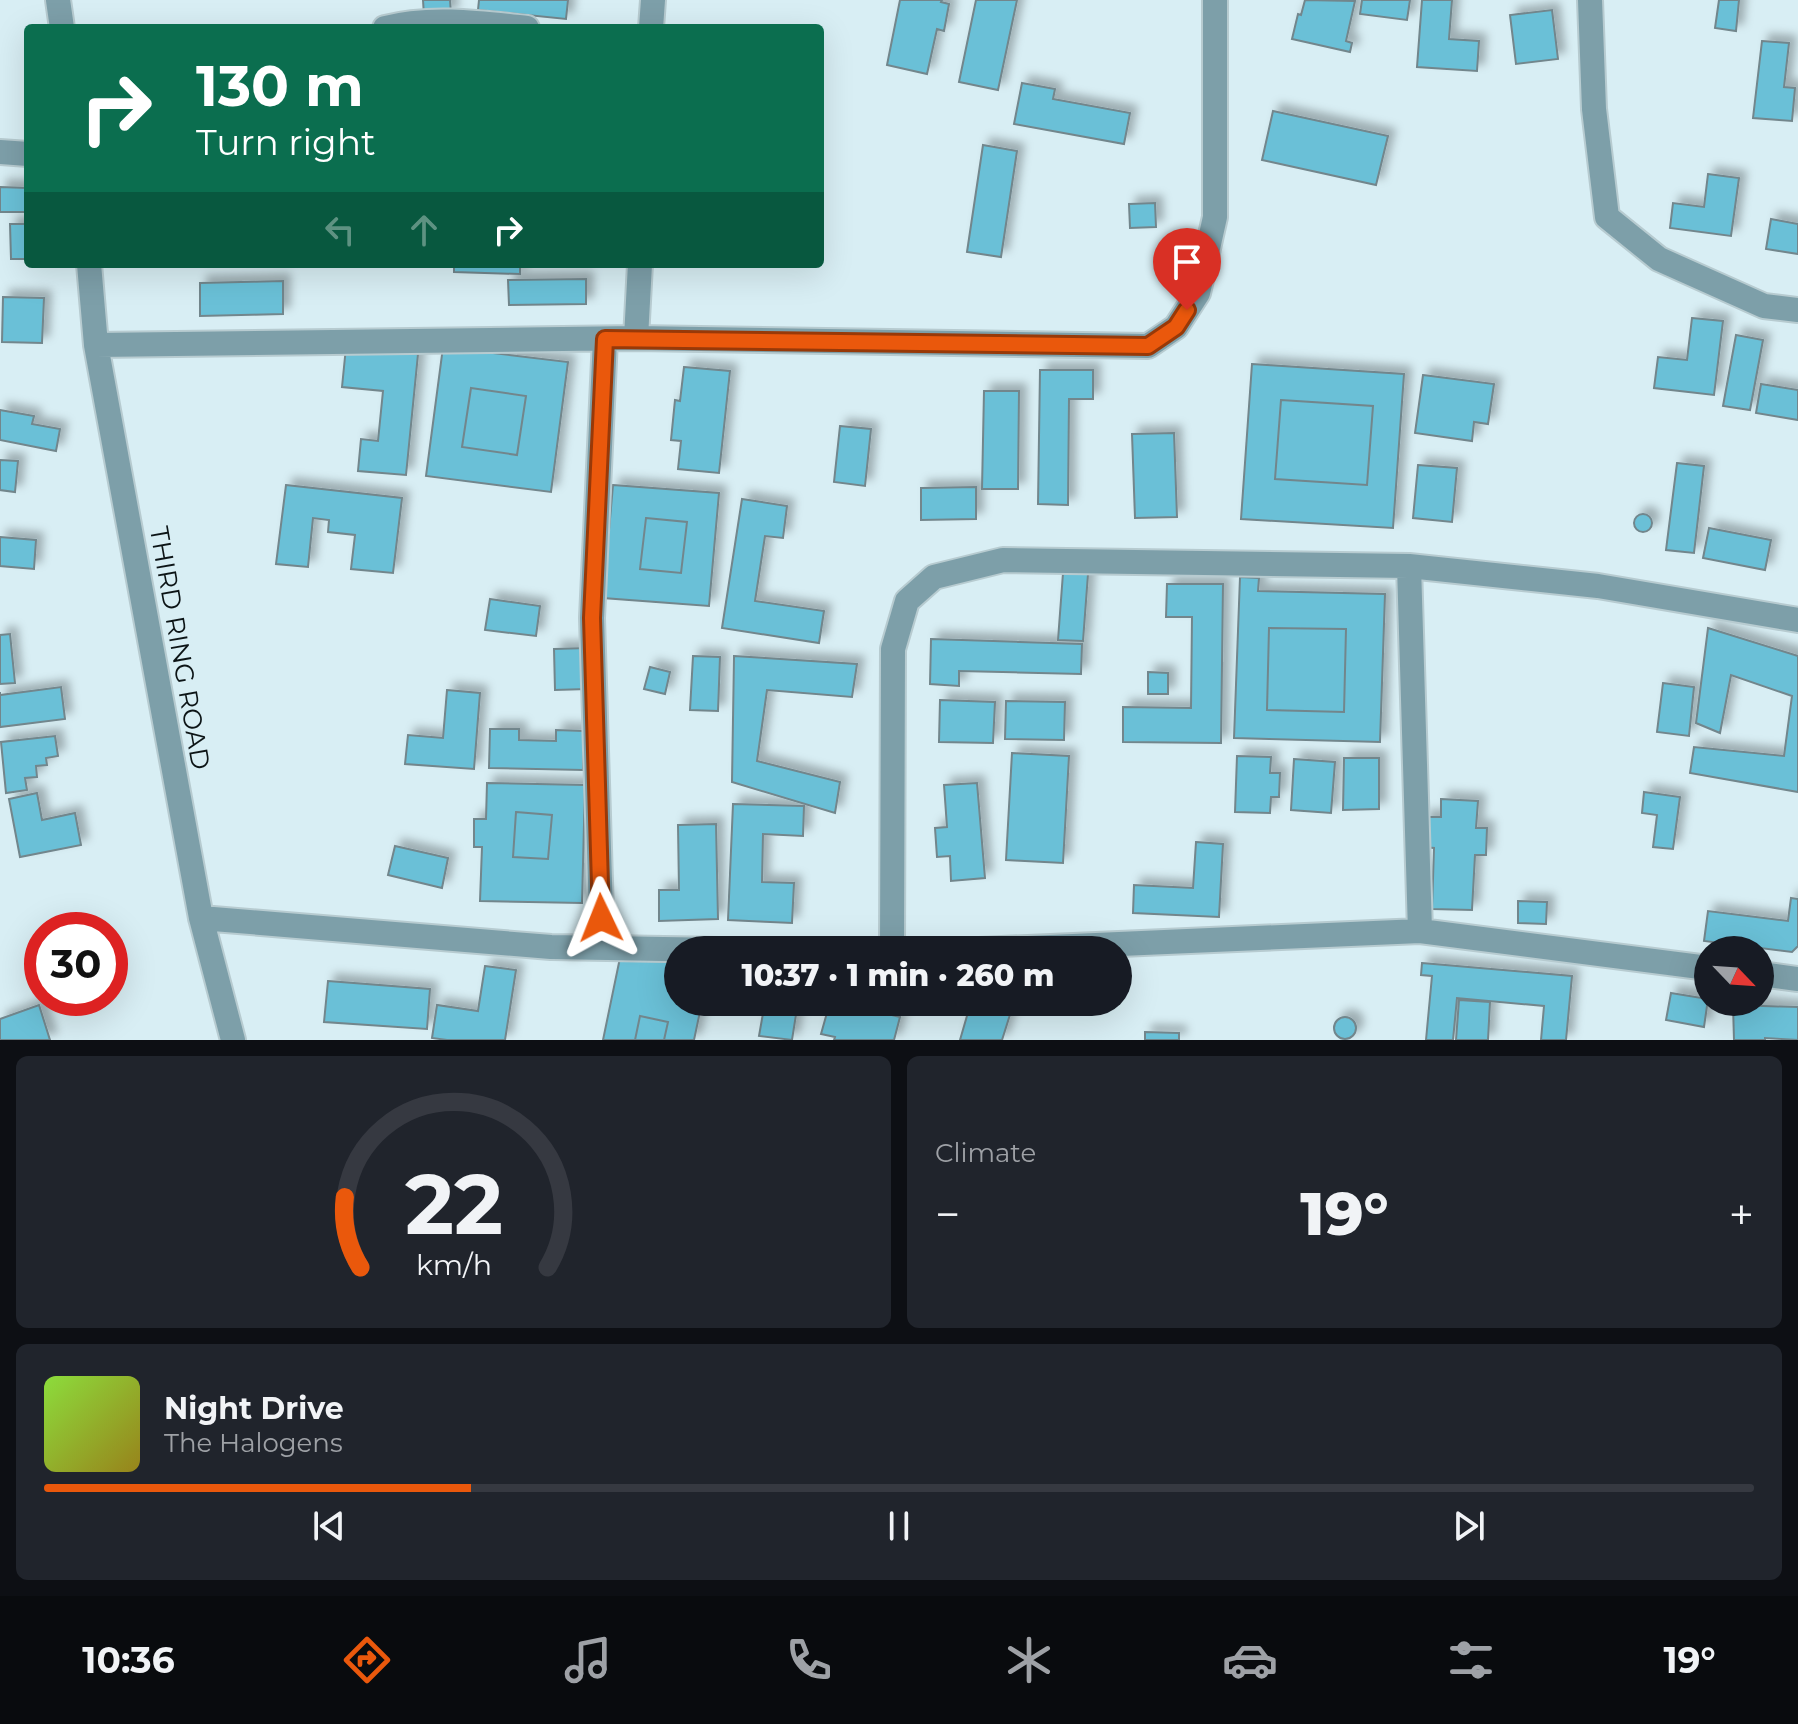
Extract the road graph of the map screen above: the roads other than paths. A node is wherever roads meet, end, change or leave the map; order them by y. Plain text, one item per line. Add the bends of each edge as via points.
1 (58, 0) edge
2 (653, 0) edge
3 (1215, 0) edge
4 (1590, 0) edge
5 (61, 24) edge
6 (400, 24) edge
7 (488, 24) edge
8 (651, 24) edge
9 (0, 152) edge
10 (24, 154) edge
11 (89, 268) edge
12 (640, 268) edge
13 (1798, 310) edge
14 (636, 338) junction
15 (605, 339) junction
16 (96, 345) junction
17 (1409, 566) junction
18 (1798, 620) edge
19 (201, 918) junction
20 (1420, 931) junction
21 (892, 936) edge
22 (1132, 943) edge
23 (602, 947) junction
24 (664, 949) edge
25 (1694, 966) edge
26 (1774, 976) edge
27 (1798, 979) edge
28 (233, 1040) edge

1 - 5 street
2 - 8 street
3 - 14 street via 1215,217 1198,293 1176,327 1148,346
4 - 13 street via 1594,109 1607,217 1659,259 1764,306
6 - 7 street
9 - 10 street
11 - 16 street, THIRD RING ROAD
12 - 14 street
14 - 15 street
15 - 16 street
15 - 23 street via 592,618
16 - 19 street, THIRD RING ROAD
17 - 18 street via 1598,586
17 - 20 street
17 - 21 street via 1003,560 934,577 907,601 893,649
19 - 23 street
19 - 28 street, THIRD RING ROAD
20 - 22 street
20 - 25 street
23 - 24 street
26 - 27 street

